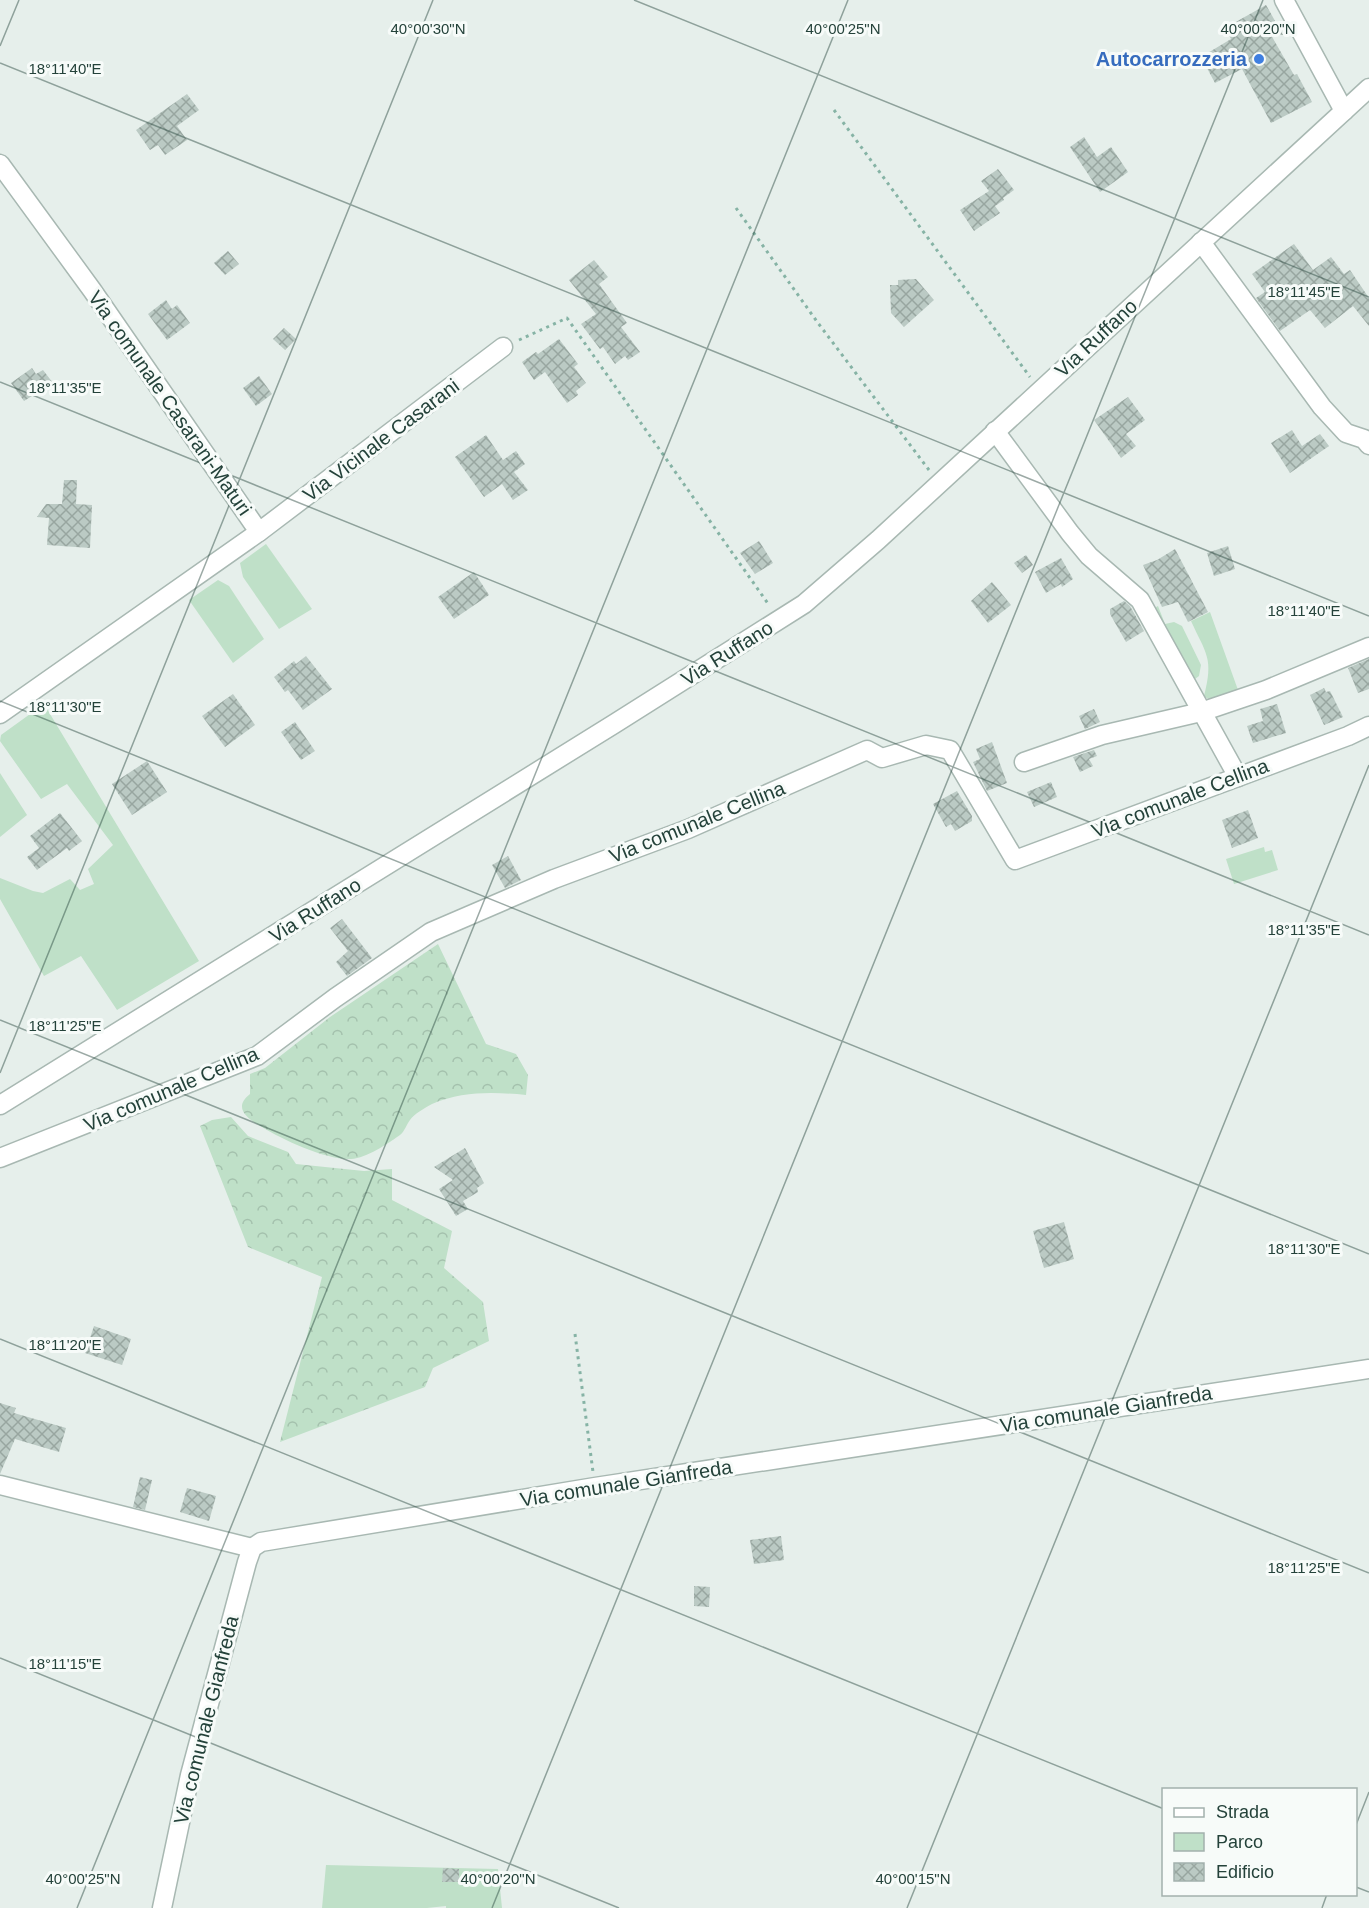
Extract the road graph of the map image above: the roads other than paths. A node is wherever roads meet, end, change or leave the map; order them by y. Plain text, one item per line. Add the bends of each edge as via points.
1 (1284, 0) edge
2 (1369, 88) edge
3 (1344, 111) junction
4 (0, 164) edge
5 (1201, 242) junction
6 (503, 347) road end
7 (995, 431) junction
8 (1369, 445) edge
9 (259, 532) junction
10 (1369, 647) edge
11 (1201, 712) junction
12 (0, 714) edge
13 (1369, 726) edge
14 (1024, 762) dead end
15 (1238, 777) junction
16 (0, 1105) edge
17 (0, 1158) edge
18 (1369, 1370) edge
19 (0, 1485) edge
20 (252, 1548) junction
21 (162, 1908) edge

1 - 3 street
2 - 3 street, Via Ruffano
3 - 5 street, Via Ruffano
4 - 9 street, Via comunale Casarani-Maturi
5 - 7 street, Via Ruffano
5 - 8 street via 1322,406 1346,433 1364,439
6 - 9 street, Via Vicinale Casarani
7 - 11 street via 1089,556 1140,600
7 - 16 street, Via Ruffano via 804,604
9 - 12 street, Via comunale Casarani-Maturi
10 - 11 street
11 - 14 street via 1102,735
11 - 15 street
13 - 15 street, Via comunale Cellina
15 - 17 street, Via comunale Cellina via 1015,860 950,750 926,745 882,758 867,750 688,829 554,879 431,932 257,1056
18 - 20 street, Via comunale Gianfreda via 595,1487 261,1542
19 - 20 street
20 - 21 street, Via comunale Gianfreda via 190,1775

